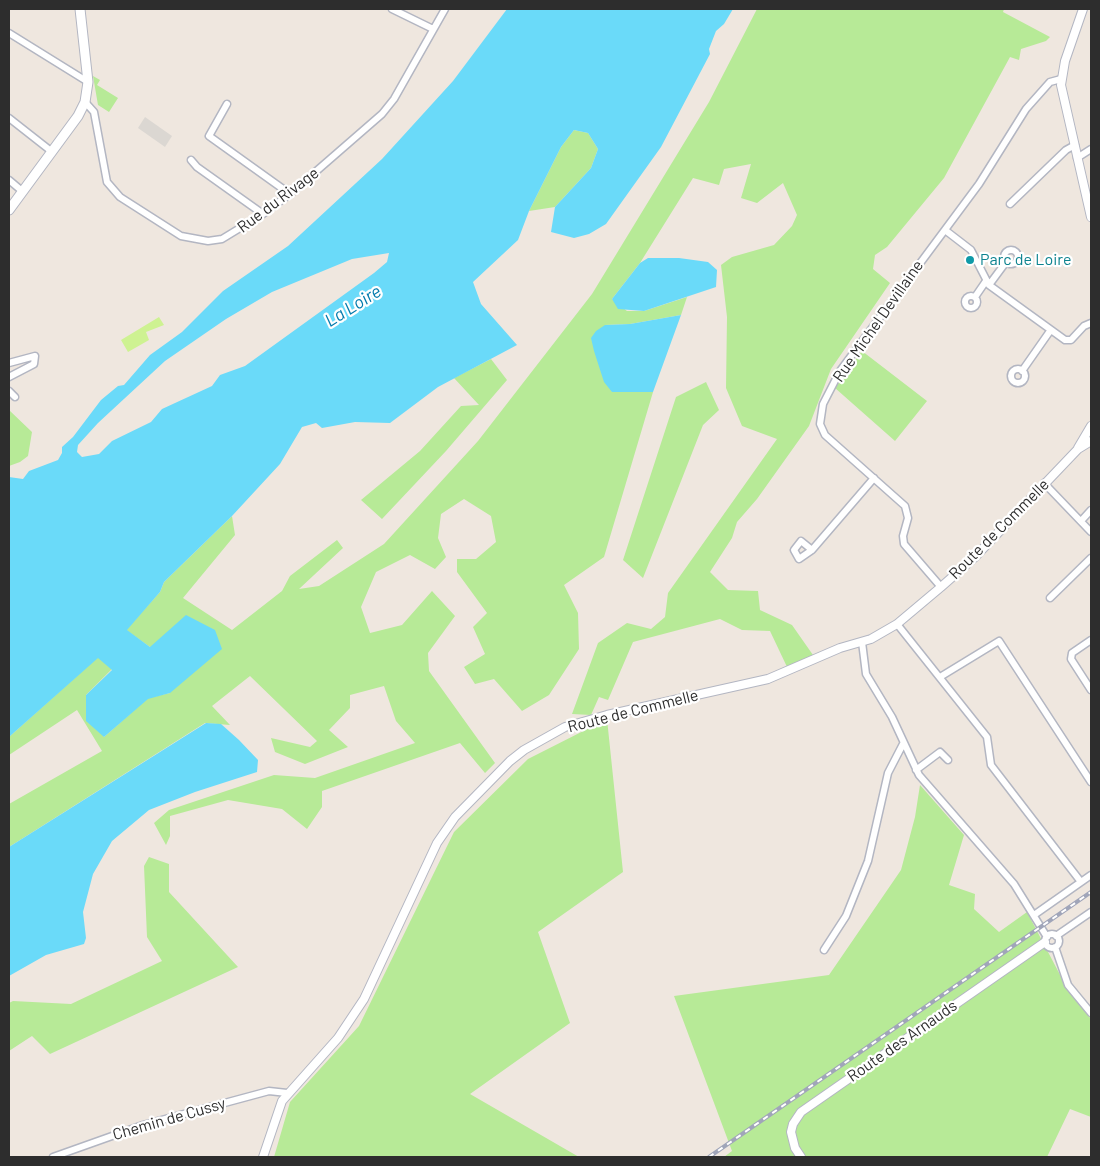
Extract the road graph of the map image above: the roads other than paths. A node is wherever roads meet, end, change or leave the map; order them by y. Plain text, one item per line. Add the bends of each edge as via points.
1 (80, 9) edge
2 (392, 9) edge
3 (445, 9) edge
4 (1083, 9) edge
5 (434, 29) junction
6 (9, 33) edge
7 (1061, 79) junction
8 (88, 82) junction
9 (85, 102) junction
10 (227, 104) dead end
11 (9, 118) edge
12 (1075, 145) junction
13 (1091, 149) edge
14 (51, 151) junction
15 (1077, 158) junction
16 (191, 160) dead end
17 (9, 180) edge
18 (22, 191) junction
19 (290, 194) junction
20 (1010, 204) dead end
21 (9, 210) edge
22 (263, 214) junction
23 (1091, 217) edge
24 (945, 230) junction
25 (1006, 262) dead end
26 (988, 283) junction
27 (975, 297) dead end
28 (1091, 323) edge
29 (1050, 331) junction
30 (9, 363) edge
31 (1022, 371) dead end
32 (9, 377) edge
33 (9, 391) edge
34 (15, 397) dead end
35 (1091, 426) edge
36 (1091, 441) edge
37 (1078, 448) junction
38 (874, 478) junction
39 (1044, 483) junction
40 (1091, 510) edge
41 (1081, 521) junction
42 (1091, 532) edge
43 (812, 550) dead end
44 (1091, 558) edge
45 (941, 587) junction
46 (1050, 598) dead end
47 (897, 624) junction
48 (1091, 640) edge
49 (862, 642) junction
50 (940, 677) junction
51 (1091, 690) edge
52 (904, 744) junction
53 (948, 760) dead end
54 (916, 770) junction
55 (1091, 782) edge
56 (1091, 875) edge
57 (1081, 882) junction
58 (1091, 912) edge
59 (1034, 915) junction
60 (1056, 936) junction
61 (1046, 939) junction
62 (1055, 947) junction
63 (824, 950) dead end
64 (1091, 1013) edge
65 (287, 1093) junction
66 (53, 1157) edge
67 (263, 1157) edge
68 (801, 1157) edge

1 - 8 main road
2 - 5 street
3 - 5 street, Rue du Rivage
4 - 7 street
5 - 19 street, Rue du Rivage via 384,111
6 - 8 street
7 - 12 street
7 - 24 street, Rue Michel Devillaine via 1050,82 1026,109 979,184
8 - 9 main road
9 - 14 main road
9 - 22 street, Rue du Rivage via 94,112 107,182 112,190 170,230 193,239 222,239
10 - 19 street via 209,136
11 - 14 street
12 - 15 street
12 - 20 street
13 - 15 street
14 - 18 main road
15 - 23 street
16 - 22 street via 197,168
17 - 18 street
18 - 21 main road
19 - 22 street, Rue du Rivage
24 - 26 street via 970,250
24 - 38 street, Rue Michel Devillaine via 840,371 823,404 820,424 825,435
25 - 26 street
26 - 27 street
26 - 29 street
28 - 29 street via 1068,341
29 - 31 street
30 - 32 street via 35,356 31,366
33 - 34 street
35 - 37 street
36 - 37 street, Route de Commelle
37 - 39 street, Route de Commelle
38 - 43 street
38 - 45 street, Rue Michel Devillaine via 905,506 908,518 904,544
39 - 41 street
39 - 45 street, Route de Commelle via 975,557
40 - 41 street
41 - 42 street
44 - 46 street
45 - 47 street, Route de Commelle
47 - 49 street, Route de Commelle
47 - 50 street
48 - 51 street via 1072,653 1071,659
49 - 52 street via 866,674
49 - 65 street, Route de Commelle via 768,679 607,715 565,728 524,750 470,800 445,830 432,850 357,1010 338,1038
50 - 55 street via 999,641
50 - 57 street via 987,737 991,765
52 - 54 street
52 - 63 street via 888,772 868,861 846,916
53 - 54 street via 940,752
54 - 59 street via 1014,884
56 - 57 street
57 - 59 street
58 - 60 street
59 - 61 street
60 - 61 street via 1052,934
60 - 62 street via 1059,942
61 - 62 street via 1050,947
61 - 68 street, Route des Arnauds via 801,1112 791,1132
62 - 64 street via 1068,985
65 - 66 street, Chemin de Cussy via 269,1091 143,1125
65 - 67 street, Route de Commelle

